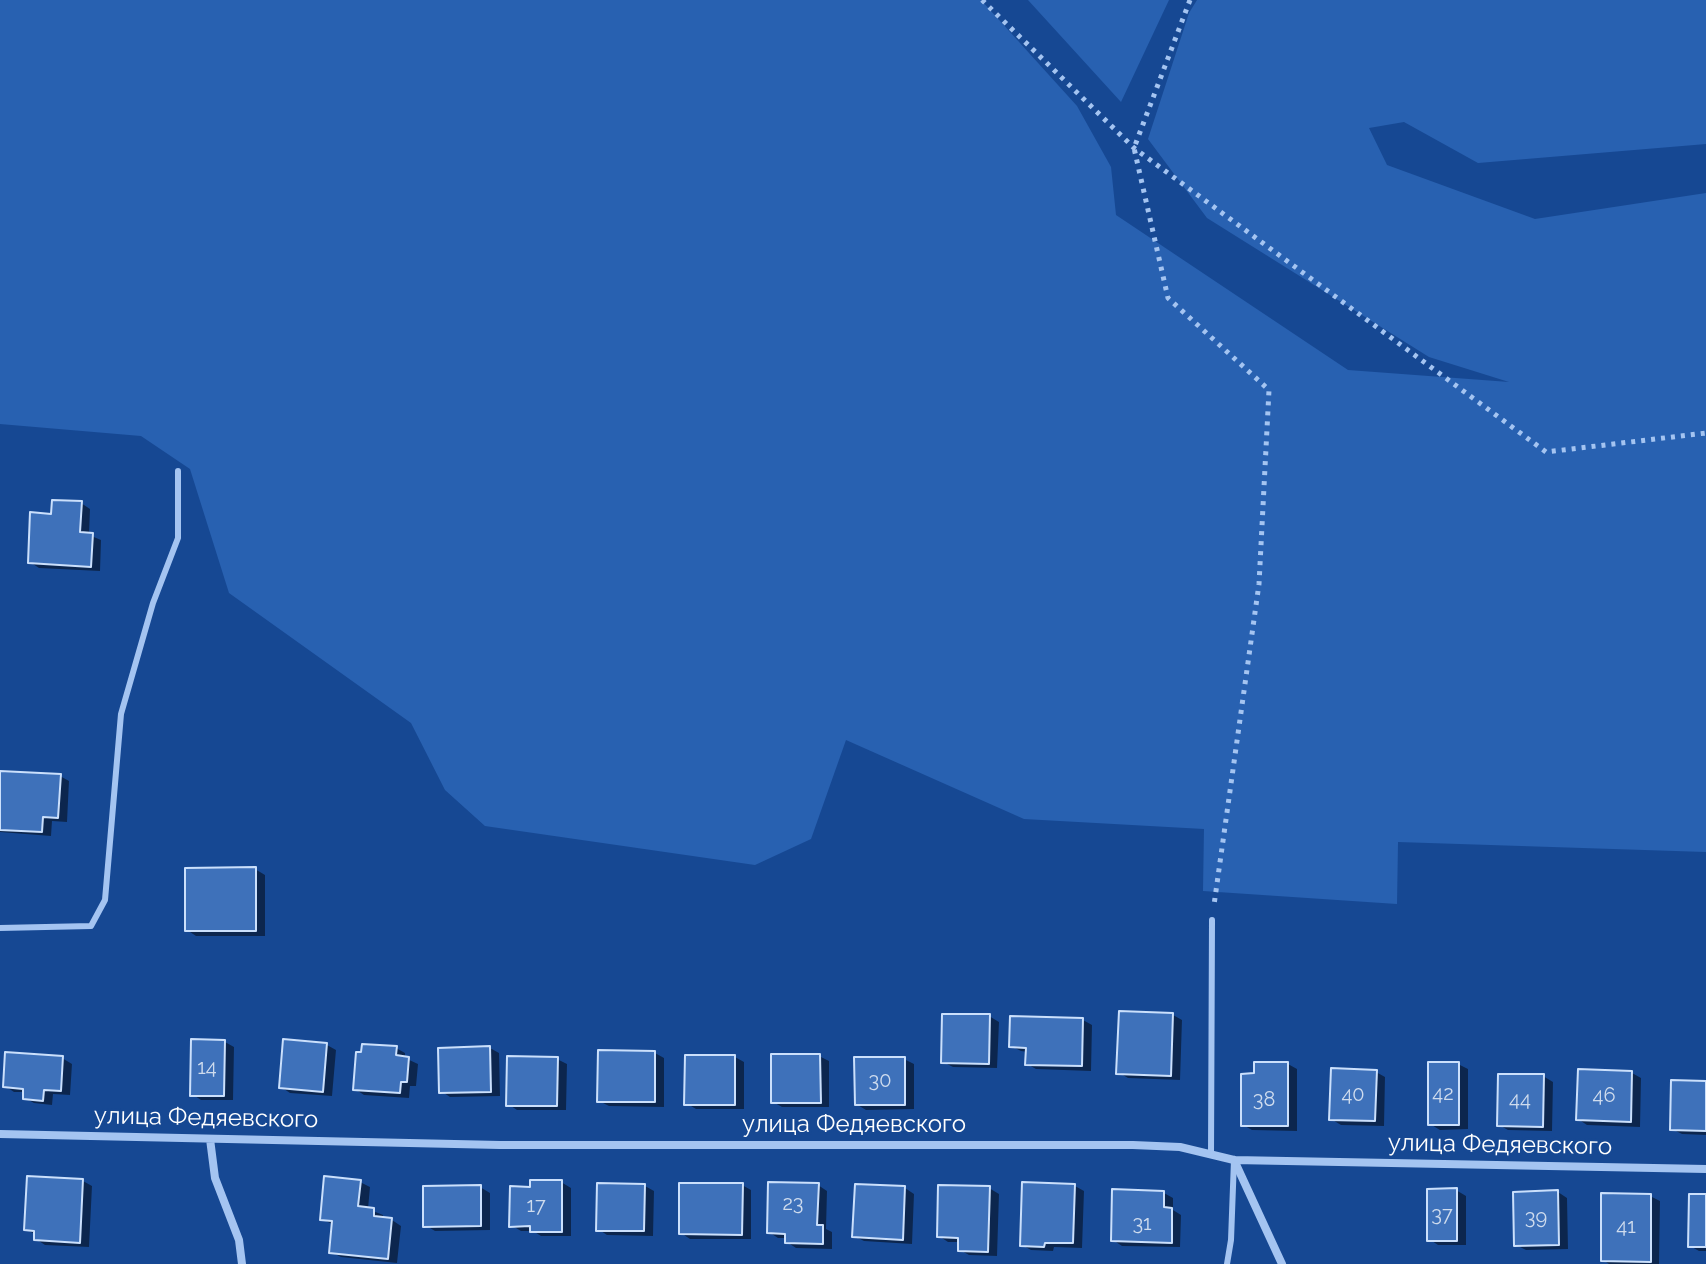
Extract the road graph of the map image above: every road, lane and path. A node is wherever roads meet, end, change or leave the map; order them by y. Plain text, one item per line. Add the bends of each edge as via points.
1 (982, 0) edge
2 (1190, 0) edge
3 (1134, 148) junction
4 (1706, 433) edge
5 (178, 471) dead end
6 (1212, 920) joint
7 (0, 928) edge
8 (0, 1134) edge
9 (210, 1139) junction
10 (1211, 1154) junction
11 (1234, 1160) junction
12 (1706, 1169) edge
13 (242, 1264) edge
14 (1227, 1264) edge
15 (1282, 1264) edge

1 - 3 path
2 - 3 path
3 - 4 path via 1546,452
3 - 6 path via 1168,298 1269,390 1259,584
5 - 7 lane via 178,538 121,714 105,900 91,926
6 - 10 lane
8 - 9 street, улица Федяевского
9 - 10 street, улица Федяевского via 500,1145 1133,1145
9 - 13 street via 215,1178 239,1240
10 - 11 street, улица Федяевского
11 - 12 street, улица Федяевского
11 - 14 lane
11 - 15 street

